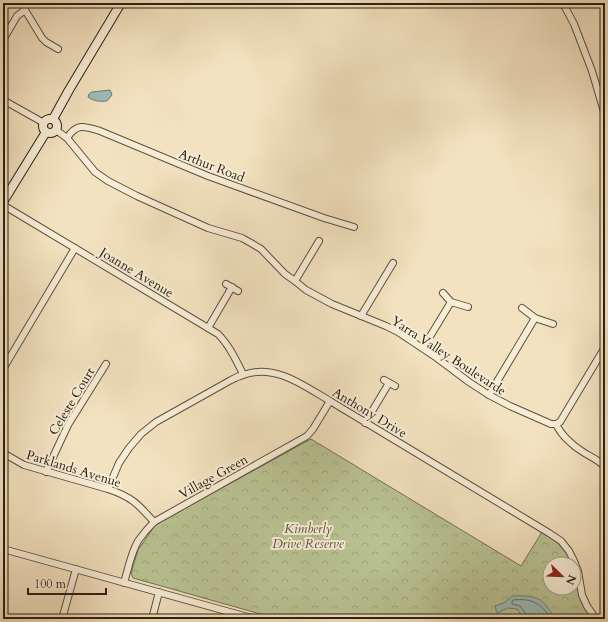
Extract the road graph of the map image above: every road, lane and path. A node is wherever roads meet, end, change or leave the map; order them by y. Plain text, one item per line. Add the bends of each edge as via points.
1 (121, 3) edge
2 (562, 3) edge
3 (24, 6) edge
4 (3, 40) edge
5 (58, 49) dead end
6 (3, 100) edge
7 (605, 116) edge
8 (53, 119) junction
9 (44, 123) junction
10 (56, 130) junction
11 (46, 132) junction
12 (67, 138) junction
13 (3, 202) edge
14 (3, 205) edge
15 (354, 227) dead end
16 (319, 241) dead end
17 (75, 248) junction
18 (393, 263) dead end
19 (295, 281) junction
20 (238, 291) dead end
21 (443, 293) dead end
22 (451, 302) junction
23 (468, 307) dead end
24 (522, 308) dead end
25 (362, 316) junction
26 (535, 318) junction
27 (553, 324) dead end
28 (208, 328) junction
29 (605, 347) edge
30 (423, 348) junction
31 (106, 364) dead end
32 (3, 369) edge
33 (243, 374) junction
34 (389, 383) dead end
35 (489, 394) junction
36 (330, 401) junction
37 (365, 423) junction
38 (556, 424) junction
39 (3, 453) edge
40 (605, 467) edge
41 (46, 472) junction
42 (108, 489) junction
43 (154, 522) junction
44 (3, 549) edge
45 (76, 569) junction
46 (124, 583) junction
47 (159, 592) junction
48 (241, 617) edge
49 (62, 619) edge
50 (152, 619) edge
51 (256, 619) edge
52 (596, 619) edge

1 - 8 main road
2 - 7 street via 577,30
3 - 4 street
3 - 5 street via 42,38
6 - 9 street
8 - 9 main road via 46,119
8 - 10 main road via 57,124
9 - 11 main road
10 - 11 main road
10 - 12 street, Yarra Valley Boulevarde
11 - 13 main road
12 - 15 street, Arthur Road via 77,127 100,131 208,176
12 - 19 street, Yarra Valley Boulevarde via 95,172 108,181 208,228 252,243 262,249
14 - 17 street, Joanne Avenue
16 - 19 street
17 - 28 street, Joanne Avenue
17 - 32 street
18 - 25 street
19 - 25 street, Yarra Valley Boulevarde via 318,297
20 - 28 street via 229,286
21 - 22 street
22 - 23 street
22 - 30 street
24 - 26 street
25 - 30 street, Yarra Valley Boulevarde via 398,332
26 - 27 street
26 - 35 street
28 - 33 street, Joanne Avenue via 224,340
29 - 38 street via 560,422
30 - 35 street, Yarra Valley Boulevarde
31 - 41 street, Celeste Court via 68,425
33 - 36 street, Anthony Drive via 260,372 281,375
33 - 42 street, Anthony Drive via 156,422 141,434 119,463
34 - 37 street
35 - 38 street, Yarra Valley Boulevarde via 518,410
36 - 37 street, Anthony Drive
36 - 43 street, Village Green via 307,436
37 - 52 street, Anthony Drive via 561,541 574,561 582,595
38 - 40 street via 559,431 582,452
39 - 41 street, Parklands Avenue via 24,465
41 - 42 street, Parklands Avenue
42 - 43 street, Parklands Avenue via 130,498
43 - 46 street, Village Green via 138,542
44 - 45 street
45 - 46 street
45 - 49 street
46 - 47 street
47 - 48 street
47 - 50 street
48 - 51 street

